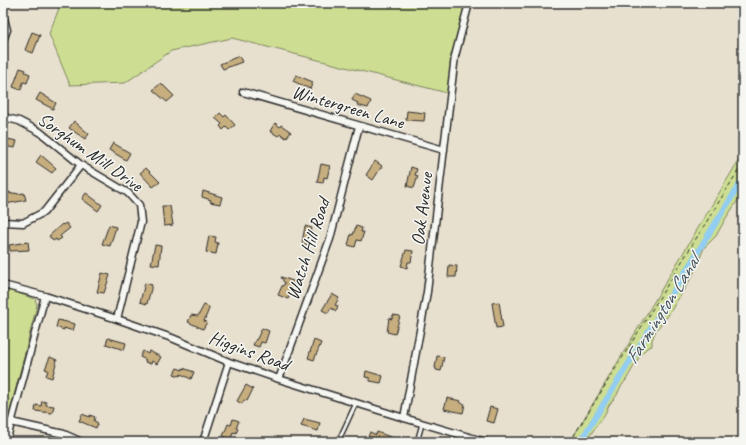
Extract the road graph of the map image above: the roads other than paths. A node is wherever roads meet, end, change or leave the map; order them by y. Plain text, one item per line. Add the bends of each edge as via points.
1 (469, 3) edge
2 (3, 15) edge
3 (3, 40) edge
4 (243, 92) dead end
5 (3, 117) edge
6 (359, 126) junction
7 (444, 150) junction
8 (81, 165) junction
9 (3, 222) edge
10 (3, 284) edge
11 (45, 296) junction
12 (117, 319) junction
13 (229, 362) junction
14 (279, 379) junction
15 (356, 403) junction
16 (404, 418) junction
17 (11, 422) junction
18 (422, 424) junction
19 (6, 442) edge
20 (82, 442) edge
21 (203, 442) edge
22 (338, 442) edge
23 (417, 442) edge
24 (486, 442) edge

1 - 7 street, Oak Avenue via 455,56
2 - 3 street via 7,30
4 - 6 street, Wintergreen Lane
5 - 8 street, Sorghum Mill Drive via 40,132
6 - 7 street, Wintergreen Lane
6 - 14 street, Watch Hill Road via 330,239
7 - 16 street, Oak Avenue via 427,292
8 - 9 street via 44,212 23,223
8 - 12 street, Sorghum Mill Drive via 128,192 139,205 141,222
10 - 11 street, Higgins Road
11 - 12 street, Higgins Road
11 - 17 street
12 - 13 street, Higgins Road
13 - 14 street, Higgins Road
13 - 21 street
14 - 15 street, Higgins Road
15 - 16 street, Higgins Road
15 - 22 lane
16 - 18 street, Higgins Road
17 - 19 street
17 - 20 street via 64,434
18 - 23 lane
18 - 24 street, Higgins Road

